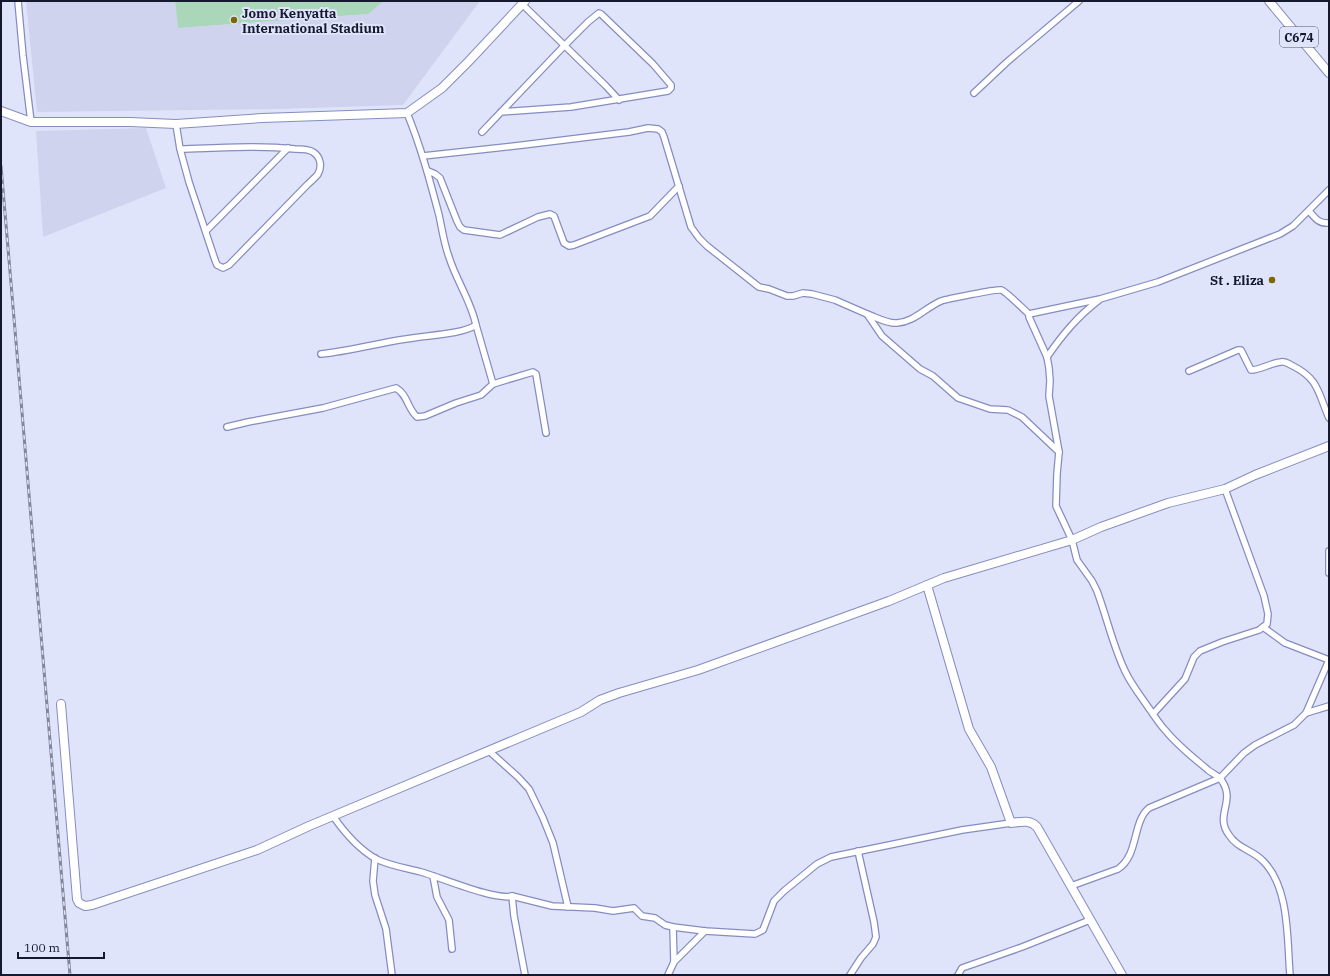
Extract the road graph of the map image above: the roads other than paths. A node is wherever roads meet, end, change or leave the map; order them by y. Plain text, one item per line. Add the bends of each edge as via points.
1 (18, 1) edge
2 (1079, 1) edge
3 (1269, 1) edge
4 (523, 3) edge
5 (564, 46) junction
6 (1329, 73) edge
7 (974, 93) dead end
8 (618, 100) junction
9 (1, 111) edge
10 (501, 112) junction
11 (407, 113) junction
12 (31, 122) junction
13 (176, 124) junction
14 (482, 132) dead end
15 (288, 148) junction
16 (180, 149) junction
17 (423, 156) junction
18 (428, 171) junction
19 (679, 186) junction
20 (1329, 190) edge
21 (1309, 211) junction
22 (1329, 223) edge
23 (206, 231) junction
24 (1100, 299) junction
25 (867, 314) junction
26 (1029, 314) junction
27 (476, 325) junction
28 (321, 354) dead end
29 (1047, 357) junction
30 (1189, 371) dead end
31 (493, 384) junction
32 (1329, 418) edge
33 (227, 427) dead end
34 (546, 433) dead end
35 (1329, 446) edge
36 (1059, 452) junction
37 (1226, 489) junction
38 (1072, 540) junction
39 (1329, 550) edge
40 (1329, 573) edge
41 (927, 585) junction
42 (1263, 627) junction
43 (1329, 660) edge
44 (61, 704) dead end
45 (1329, 706) edge
46 (1306, 713) junction
47 (1153, 714) junction
48 (488, 751) junction
49 (1220, 778) junction
50 (333, 816) junction
51 (1011, 823) junction
52 (858, 851) junction
53 (375, 858) junction
54 (433, 876) junction
55 (1071, 886) junction
56 (512, 896) junction
57 (568, 907) junction
58 (1090, 920) junction
59 (673, 927) junction
60 (705, 931) junction
61 (452, 949) dead end
62 (674, 962) junction
63 (392, 975) edge
64 (525, 975) edge
65 (668, 975) edge
66 (850, 975) edge
67 (958, 975) edge
68 (1122, 975) edge
69 (1290, 975) edge

1 - 12 street
2 - 7 street
3 - 6 street, C674
4 - 5 street
4 - 11 street via 442,88
5 - 8 street
5 - 8 street via 600,13 671,84 668,91
5 - 10 street
8 - 10 street via 571,107
9 - 12 street
10 - 14 street
11 - 13 street
11 - 17 street
12 - 13 street
13 - 16 street
15 - 16 street
15 - 23 street
15 - 23 street via 313,152 319,158 318,174 229,265 223,268 217,265
16 - 23 street
17 - 18 street
17 - 19 street via 658,129 662,132
18 - 19 street via 440,178 457,221 464,230 500,235 550,214 554,216 564,243 569,246 650,216
18 - 27 street via 449,258
19 - 25 street via 689,221 699,238 759,287 787,296 812,294 835,300
20 - 21 street
21 - 22 street via 1319,222
21 - 24 street via 1280,234 1158,282
24 - 26 street
24 - 29 street via 1077,318
25 - 26 street via 895,323 906,322 940,302 996,290 1007,293
25 - 36 street via 882,336 958,398 990,409 1008,410 1022,417
26 - 29 street
27 - 28 street via 457,331
27 - 31 street
29 - 36 street via 1050,381 1048,396
30 - 32 street via 1238,350 1241,350 1251,370 1284,362 1311,378
31 - 33 street via 481,395 425,416 417,417 411,411 403,392 396,388 323,408
31 - 34 street via 535,373
35 - 37 street
36 - 38 street via 1056,506
37 - 38 street via 1168,503
37 - 42 street via 1264,596 1268,621
38 - 41 street
38 - 47 street via 1077,560 1098,591 1125,672
39 - 40 street
41 - 48 street via 698,670 600,700 581,712
41 - 51 street via 969,729 991,767
42 - 43 street via 1285,643
42 - 47 street via 1200,651 1194,657 1185,679
43 - 46 street
44 - 50 street via 77,899 85,906 257,850
45 - 46 street
46 - 49 street via 1294,725 1255,745
47 - 49 street via 1180,746
48 - 50 street
48 - 57 street via 529,790 553,843
49 - 55 street via 1149,808 1143,816 1129,858 1123,866
49 - 69 street via 1228,800 1223,815 1228,834 1236,844 1262,859 1279,886 1284,905
50 - 53 street via 342,829
51 - 52 street
51 - 55 street via 1033,823
52 - 60 street via 831,857 803,874 774,901 759,933
52 - 66 street via 876,937
53 - 54 street
53 - 63 street via 375,895 386,929
54 - 56 street via 487,894
54 - 61 street via 437,897 450,926
55 - 58 street
56 - 57 street via 552,906
56 - 64 street
57 - 59 street via 613,911 634,908 642,916 655,918
58 - 67 street via 962,968
58 - 68 street
59 - 60 street
59 - 62 street
60 - 62 street
62 - 65 street

